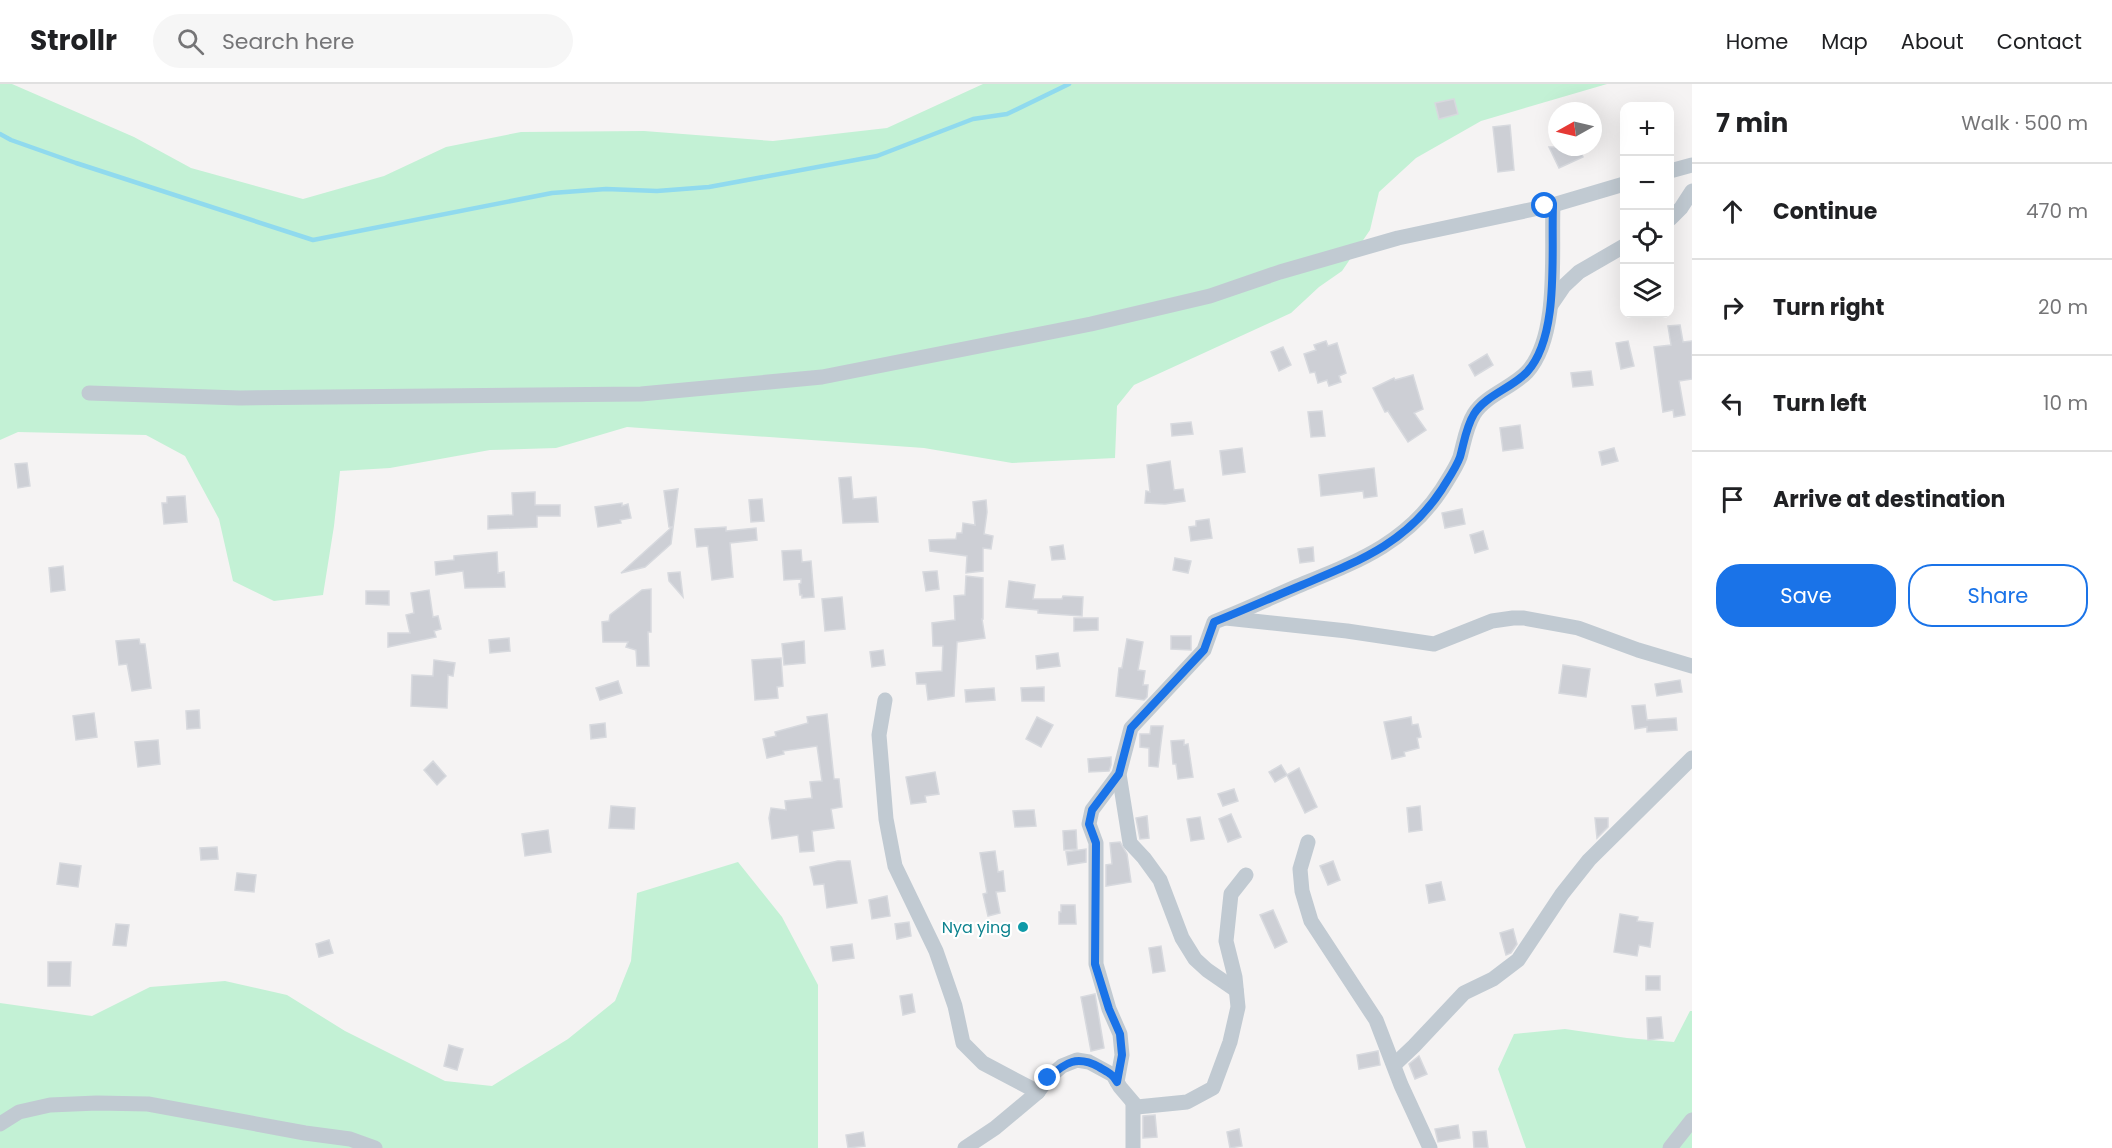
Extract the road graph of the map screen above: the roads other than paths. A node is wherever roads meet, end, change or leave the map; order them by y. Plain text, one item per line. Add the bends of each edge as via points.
1 (1692, 165) edge
2 (1674, 170) edge
3 (1620, 185) edge
4 (1692, 191) edge
5 (1553, 205) junction
6 (1674, 215) edge
7 (1620, 248) edge
8 (1550, 307) junction
9 (89, 393) dead end
10 (1225, 617) junction
11 (1692, 666) edge
12 (885, 700) dead end
13 (1692, 758) edge
14 (1119, 774) junction
15 (1308, 842) dead end
16 (1246, 875) dead end
17 (1236, 990) junction
18 (1394, 1065) junction
19 (1117, 1082) junction
20 (1038, 1092) junction
21 (1133, 1104) junction
22 (1692, 1120) edge
23 (0, 1124) edge
24 (375, 1148) edge
25 (965, 1148) edge
26 (1133, 1148) edge
27 (1430, 1148) edge
28 (1670, 1148) edge

1 - 2 street
3 - 5 street
4 - 6 street
5 - 8 street
5 - 9 street via 1398,238 1210,296 1091,324 822,377 641,394 240,398
7 - 8 street via 1579,272
8 - 10 street via 1545,342 1536,360 1525,374 1474,412 1454,468 1416,521 1365,558
10 - 11 street via 1434,644 1492,621 1524,618 1578,628
10 - 14 street via 1214,622 1204,650 1131,728
12 - 20 street via 879,735 886,819 895,866 936,951 963,1043 983,1063
13 - 18 street via 1590,860 1518,960 1493,979 1464,993
14 - 17 street via 1130,843 1160,880 1182,938 1195,959
14 - 19 street via 1092,810 1089,824 1096,843 1095,964 1120,1034 1122,1055
15 - 18 street via 1300,869 1311,921 1376,1020
16 - 17 street via 1232,894 1226,941
17 - 21 street via 1238,1008 1213,1088 1187,1102 1137,1107
18 - 27 street
19 - 20 street via 1113,1075 1077,1060 1062,1066
19 - 21 street
20 - 25 street
21 - 26 street
22 - 28 street
23 - 24 street via 20,1112 50,1105 148,1104 350,1139

